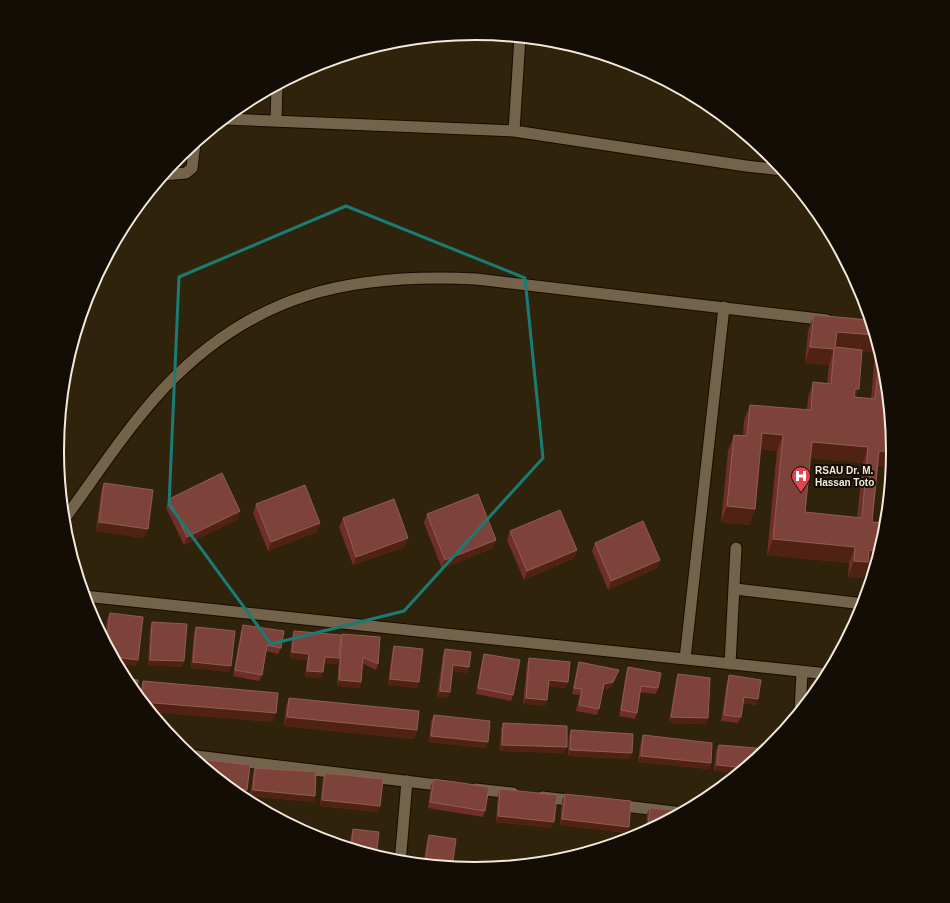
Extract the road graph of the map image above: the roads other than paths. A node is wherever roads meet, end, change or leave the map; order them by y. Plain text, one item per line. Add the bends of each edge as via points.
1 (520, 43) edge
2 (277, 91) edge
3 (232, 119) edge
4 (276, 121) junction
5 (514, 131) junction
6 (194, 152) edge
7 (774, 169) edge
8 (171, 174) edge
9 (724, 307) junction
10 (841, 321) edge
11 (68, 514) edge
12 (736, 548) dead end
13 (735, 589) junction
14 (90, 597) edge
15 (857, 603) edge
16 (685, 659) junction
17 (730, 664) junction
18 (802, 672) junction
19 (821, 673) edge
20 (800, 703) edge
21 (199, 756) edge
22 (407, 781) junction
23 (588, 802) edge
24 (604, 804) edge
25 (674, 812) edge
26 (401, 856) edge

1 - 5 street
2 - 4 street
3 - 4 street
4 - 5 street
5 - 7 street
6 - 8 street via 192,168 186,173
9 - 10 street
9 - 11 street via 437,277 363,282 328,288 286,301 218,339 165,388 126,433
9 - 16 street
12 - 13 street
13 - 15 street
13 - 17 street
14 - 16 street
16 - 17 street
17 - 18 street
18 - 19 street
18 - 20 street
21 - 22 street
22 - 23 street
22 - 26 street
24 - 25 street

